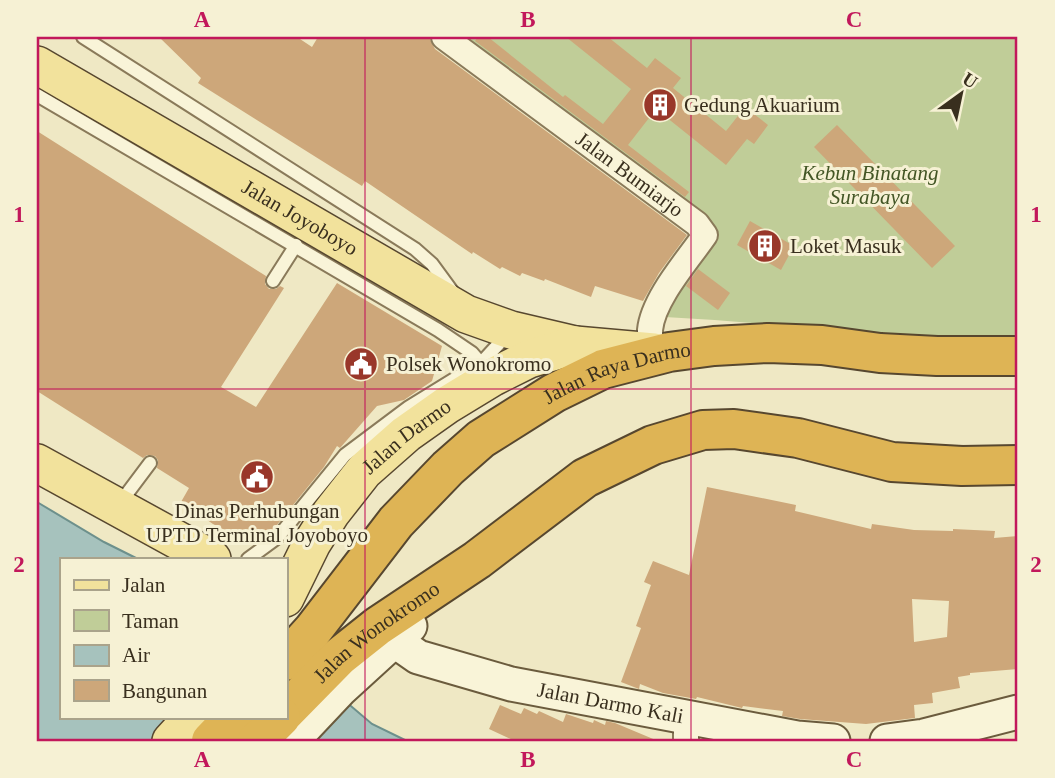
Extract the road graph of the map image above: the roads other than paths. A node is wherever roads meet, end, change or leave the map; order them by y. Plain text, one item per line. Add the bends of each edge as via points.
1 (83, 37) edge
2 (444, 37) edge
3 (37, 65) edge
4 (37, 95) edge
5 (296, 245) junction
6 (273, 281) dead end
7 (466, 314) junction
8 (511, 330) junction
9 (575, 345) junction
10 (660, 352) junction
11 (1018, 356) edge
12 (487, 370) junction
13 (37, 450) edge
14 (37, 463) edge
15 (150, 463) dead end
16 (1018, 465) edge
17 (123, 499) junction
18 (322, 527) junction
19 (210, 558) edge
20 (228, 558) edge
21 (249, 558) edge
22 (288, 558) dead end
23 (477, 560) junction
24 (287, 594) edge
25 (395, 641) junction
26 (331, 659) junction
27 (287, 661) edge
28 (287, 710) edge
29 (1018, 712) edge
30 (192, 718) edge
31 (233, 718) edge
32 (280, 718) edge
33 (686, 729) edge
34 (172, 741) edge
35 (211, 741) edge
36 (257, 741) edge
37 (292, 741) edge
38 (833, 741) edge
39 (887, 741) edge

1 - 7 lane via 415,249 447,282
2 - 10 street, Jalan Bumiarjo via 697,224 705,235 656,310 650,328
3 - 7 main road, Jalan Joyoboyo
4 - 5 lane
5 - 6 lane
5 - 12 lane via 438,330
7 - 8 main road, Jalan Joyoboyo
8 - 9 main road, Jalan Joyoboyo
8 - 12 lane
9 - 10 main road, Jalan Darmo
9 - 12 main road, Jalan Darmo
10 - 11 highway, Jalan Raya Darmo via 768,343 880,354
10 - 26 highway, Jalan Raya Darmo via 603,369 554,393 481,439 448,468 396,522
12 - 18 main road, Jalan Darmo via 364,471
12 - 21 lane via 409,407 345,455 278,537
13 - 17 lane
14 - 19 main road
15 - 17 lane
16 - 23 highway via 892,462 765,432 703,430 653,445 585,478
17 - 20 lane
18 - 22 lane
18 - 24 main road, Jalan Darmo
23 - 25 main road
23 - 26 highway, Jalan Wonokromo
25 - 26 main road
25 - 33 main road, Jalan Darmo Kali via 418,657
26 - 27 highway, Jalan Wonokromo
26 - 28 highway, Jalan Wonokromo
26 - 37 main road
29 - 39 main road
30 - 34 main road
31 - 35 highway
32 - 36 highway
33 - 38 main road, Jalan Darmo Kali

